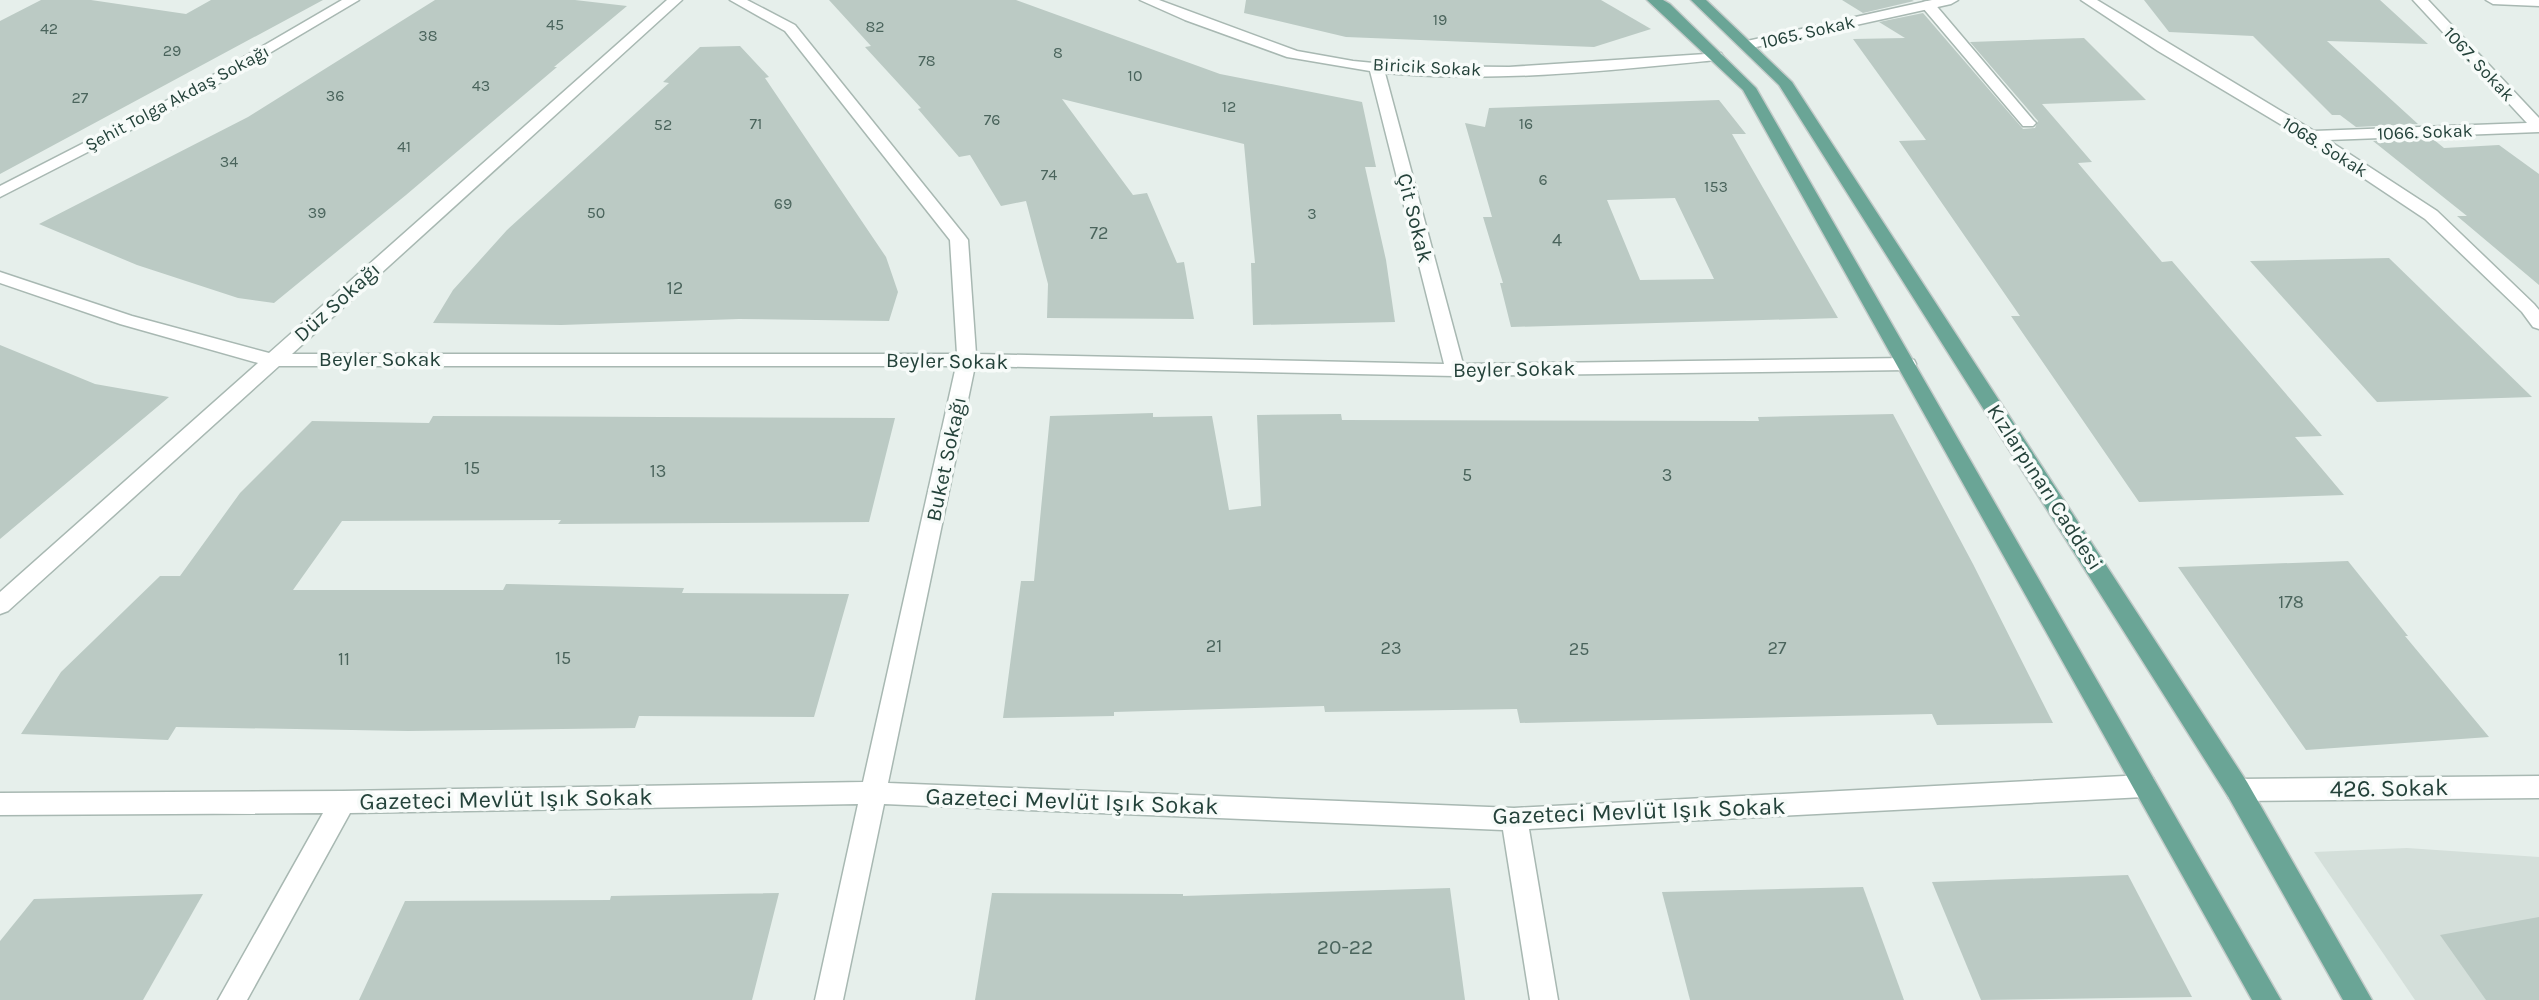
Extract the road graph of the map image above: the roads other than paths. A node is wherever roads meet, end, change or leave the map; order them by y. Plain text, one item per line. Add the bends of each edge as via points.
1 (352, 0) edge
2 (675, 0) edge
3 (737, 0) edge
4 (1147, 0) edge
5 (1654, 0) edge
6 (1698, 0) edge
7 (1951, 0) edge
8 (2088, 0) edge
9 (2420, 0) edge
10 (2493, 0) edge
11 (2539, 2) edge
12 (1928, 5) junction
13 (1747, 45) junction
14 (1716, 56) junction
15 (1376, 66) junction
16 (2028, 123) dead end
17 (2539, 127) edge
18 (2311, 136) junction
19 (0, 192) edge
20 (0, 277) edge
21 (2539, 323) edge
22 (271, 360) junction
23 (967, 360) junction
24 (1907, 364) junction
25 (1455, 370) junction
26 (0, 605) edge
27 (2144, 786) junction
28 (2539, 787) edge
29 (2238, 790) junction
30 (872, 793) junction
31 (343, 802) junction
32 (0, 804) edge
33 (1514, 819) junction
34 (232, 1000) edge
35 (829, 1000) edge
36 (1544, 1000) edge
37 (2267, 1000) edge
38 (2358, 1000) edge

1 - 19 street, Şehit Tolga Akdaş Sokağı via 194,92
2 - 22 street, Düz Sokağı
3 - 23 street, Buket Sokağı via 790,28 959,240
4 - 15 street, Biricik Sokak via 1301,56
5 - 14 main road
6 - 13 main road, Kızlarpınarı Caddesi
7 - 12 street, 1065. Sokak
8 - 18 street, 1068. Sokak
9 - 17 street, 1067. Sokak
10 - 11 street
12 - 13 street, 1065. Sokak
12 - 16 street
13 - 29 main road, Kızlarpınarı Caddesi via 1785,82
14 - 15 street, Biricik Sokak via 1589,68 1446,71
14 - 24 main road via 1749,88
15 - 25 street, Çit Sokak
17 - 18 street, 1066. Sokak
18 - 21 street, 1068. Sokak via 2431,215
20 - 22 street, Beyler Sokak via 126,320
22 - 23 street, Beyler Sokak
22 - 26 street, Düz Sokağı
23 - 25 street, Beyler Sokak
23 - 30 street, Buket Sokağı
24 - 25 street, Beyler Sokak
24 - 27 main road
27 - 33 street, Gazeteci Mevlüt Işık Sokak
27 - 37 main road
28 - 29 street, 426. Sokak
29 - 38 main road, Kızlarpınarı Caddesi
30 - 31 street, Gazeteci Mevlüt Işık Sokak
30 - 33 street, Gazeteci Mevlüt Işık Sokak
30 - 35 street, Buket Sokağı
31 - 32 street, Gazeteci Mevlüt Işık Sokak
31 - 34 street
33 - 36 street

